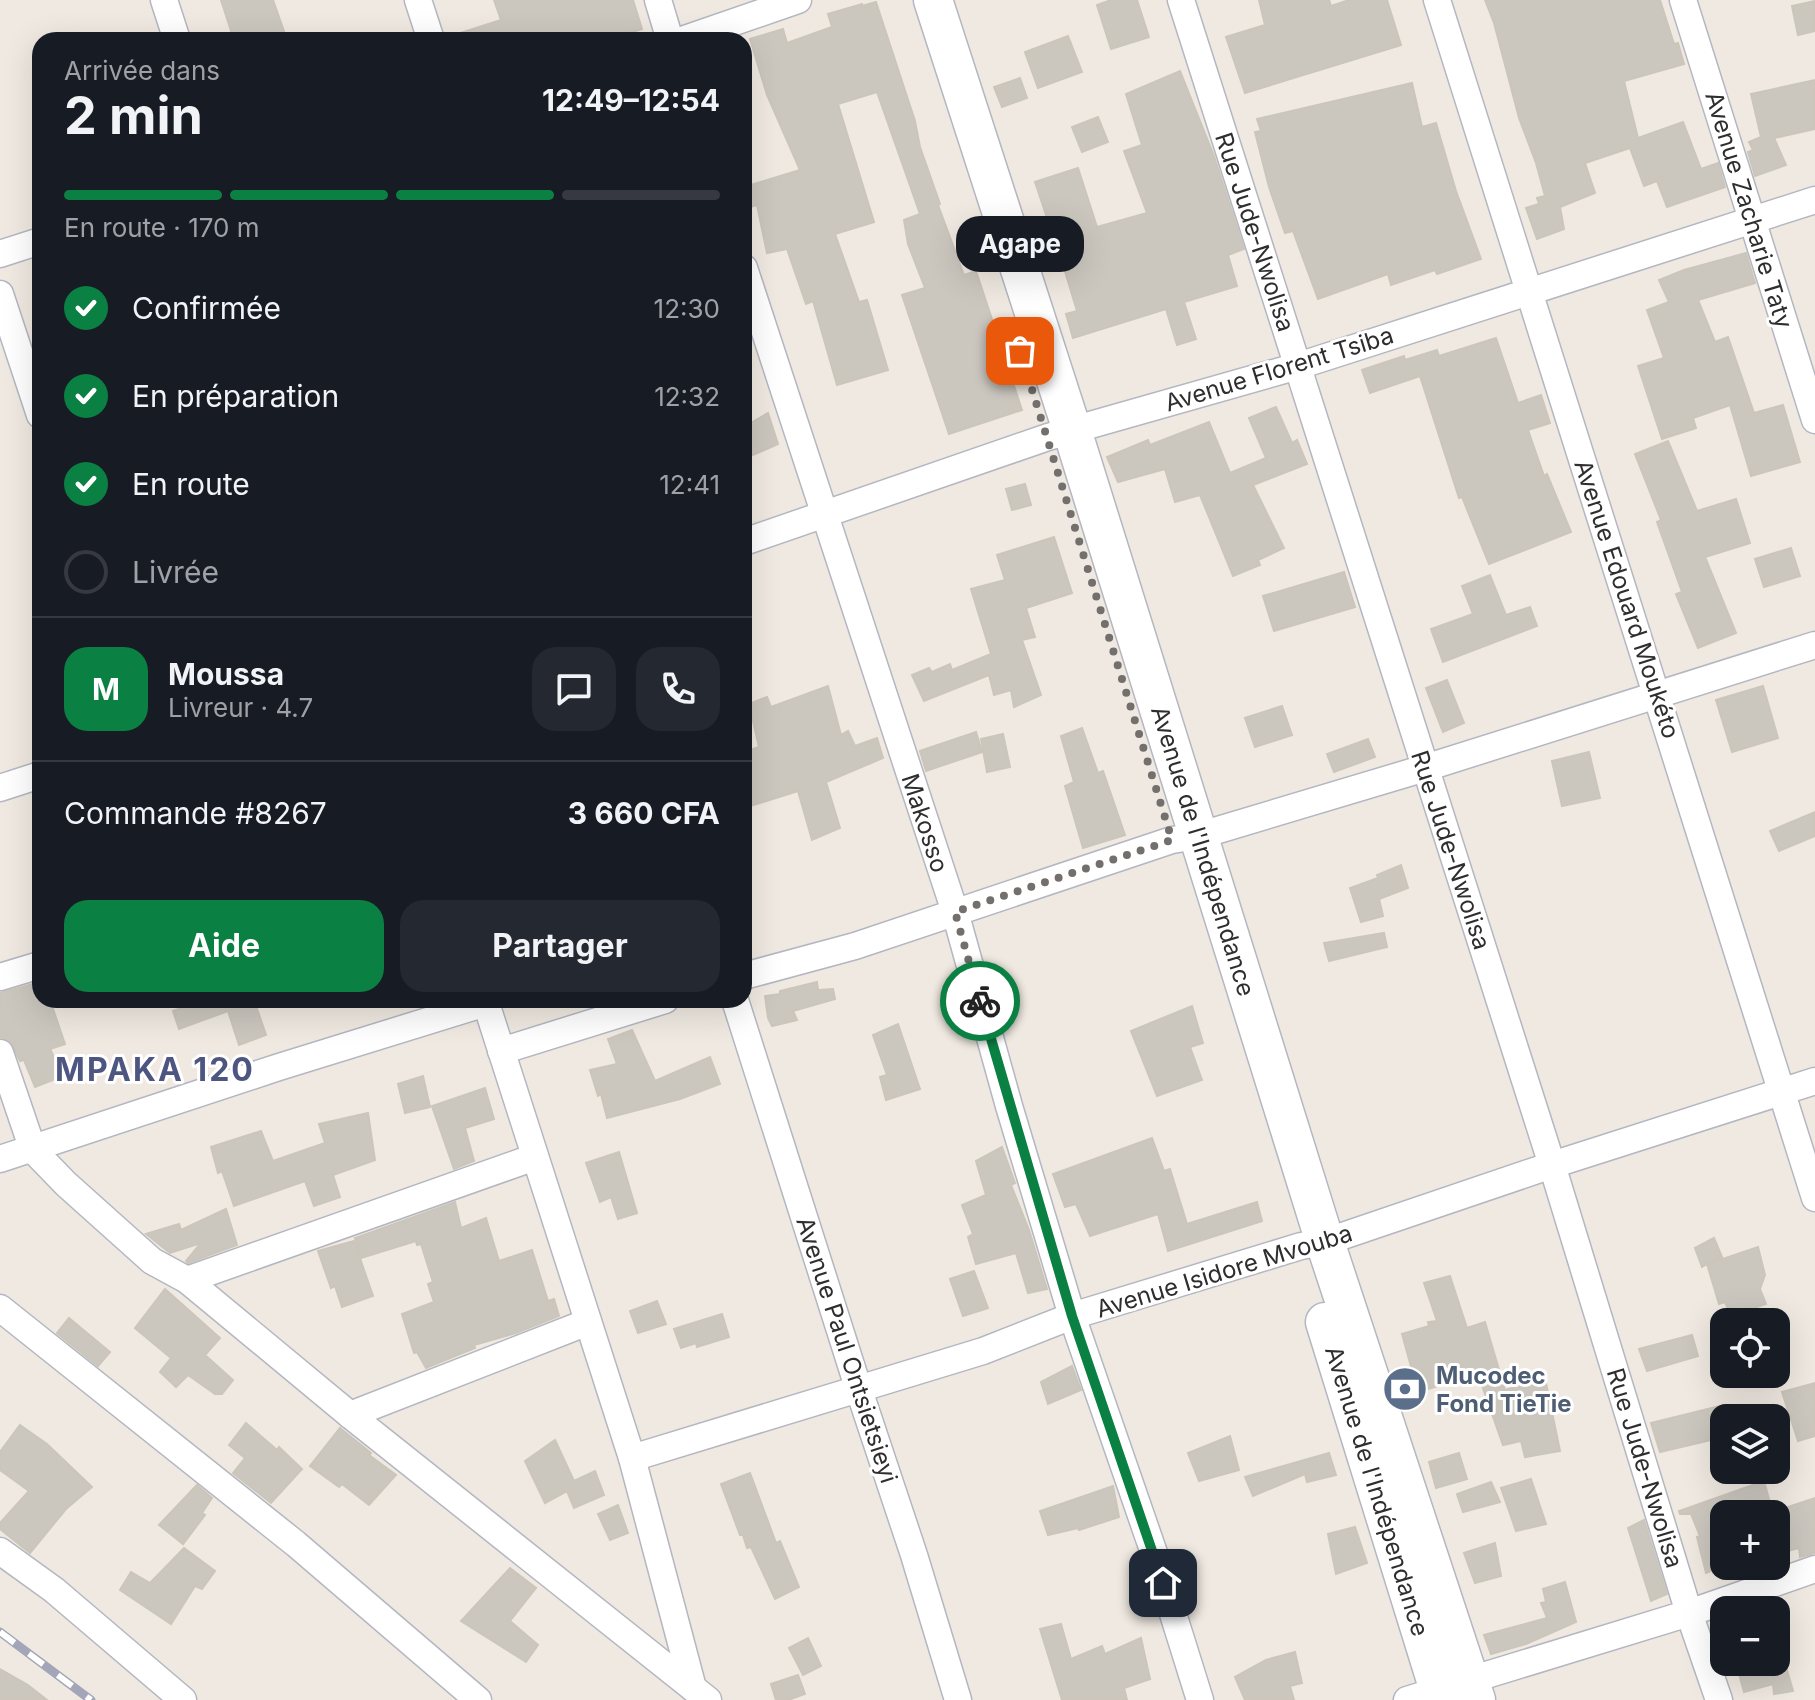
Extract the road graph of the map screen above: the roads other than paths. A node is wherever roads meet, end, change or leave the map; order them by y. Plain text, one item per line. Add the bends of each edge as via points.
1 (164, 0) edge
2 (418, 0) edge
3 (658, 0) edge
4 (798, 0) edge
5 (906, 0) edge
6 (933, 0) edge
7 (1181, 0) edge
8 (1437, 0) edge
9 (1683, 0) edge
10 (174, 32) edge
11 (428, 32) edge
12 (668, 32) edge
13 (705, 32) edge
14 (1815, 200) edge
15 (1751, 220) junction
16 (32, 244) edge
17 (0, 254) edge
18 (1529, 291) junction
19 (752, 292) edge
20 (0, 294) edge
21 (1298, 366) junction
22 (32, 391) edge
23 (1815, 420) edge
24 (1060, 433) junction
25 (825, 515) junction
26 (752, 539) edge
27 (1815, 645) edge
28 (1657, 693) junction
29 (1425, 768) junction
30 (32, 778) edge
31 (0, 788) edge
32 (1185, 838) junction
33 (955, 912) junction
34 (32, 967) edge
35 (752, 974) edge
36 (0, 977) edge
37 (464, 1008) edge
38 (488, 1008) edge
39 (639, 1008) edge
40 (738, 1008) edge
41 (501, 1051) junction
42 (0, 1053) edge
43 (1815, 1081) edge
44 (1783, 1090) junction
45 (33, 1150) junction
46 (535, 1157) junction
47 (0, 1159) edge
48 (1552, 1165) junction
49 (1815, 1198) edge
50 (1313, 1244) junction
51 (187, 1280) junction
52 (0, 1308) edge
53 (1072, 1316) junction
54 (588, 1322) junction
55 (858, 1387) junction
56 (350, 1415) junction
57 (632, 1458) junction
58 (0, 1551) edge
59 (1815, 1569) edge
60 (1689, 1613) junction
61 (700, 1694) edge
62 (1447, 1694) edge
63 (183, 1700) edge
64 (478, 1700) edge
65 (958, 1700) edge
66 (1200, 1700) edge
67 (1719, 1700) edge

1 - 10 street
2 - 11 street
3 - 12 street
4 - 13 street
5 - 24 street, Avenue de l'Indépendance
6 - 24 street, Avenue de l'Indépendance
7 - 21 street, Rue Jude-Nwolisa
8 - 18 street, Avenue Edouard Moukéto
9 - 15 street, Avenue Zacharie Taty
14 - 15 street, Avenue Florent Tsiba
15 - 18 street, Avenue Florent Tsiba
15 - 23 street, Avenue Zacharie Taty
16 - 17 street
18 - 21 street, Avenue Florent Tsiba
18 - 28 street, Avenue Edouard Moukéto
19 - 25 street, Makosso
20 - 22 street
21 - 24 street, Avenue Florent Tsiba
21 - 29 street, Rue Jude-Nwolisa
24 - 25 street, Avenue Florent Tsiba
24 - 32 street, Avenue de l'Indépendance
25 - 26 street, Avenue Florent Tsiba
25 - 33 street, Makosso
27 - 28 street
28 - 29 street
28 - 44 street, Avenue Edouard Moukéto
29 - 32 street
29 - 48 street, Rue Jude-Nwolisa
30 - 31 street
32 - 33 street
32 - 50 street, Avenue de l'Indépendance
33 - 35 street
33 - 53 street, Makosso
34 - 36 street
37 - 45 street
38 - 41 street
39 - 41 street
40 - 55 street, Avenue Paul Ontsietsieyi
41 - 46 street
42 - 45 street
43 - 44 street, Avenue Isidore Mvouba
44 - 48 street, Avenue Isidore Mvouba
44 - 49 street, Avenue Edouard Moukéto
45 - 47 street
45 - 51 street via 152,1261
46 - 51 street
46 - 54 street
48 - 50 street, Avenue Isidore Mvouba
48 - 60 street, Rue Jude-Nwolisa
50 - 53 street, Avenue Isidore Mvouba
50 - 62 street, Avenue de l'Indépendance
51 - 56 street
52 - 64 street via 296,1544
53 - 55 street, Avenue Isidore Mvouba via 983,1351
53 - 66 street, Makosso
54 - 56 street
54 - 57 street
55 - 57 street, Avenue Isidore Mvouba
55 - 65 street, Avenue Paul Ontsietsieyi
56 - 61 street
57 - 61 street
58 - 63 street
59 - 60 street
60 - 62 street
60 - 67 street, Rue Jude-Nwolisa

